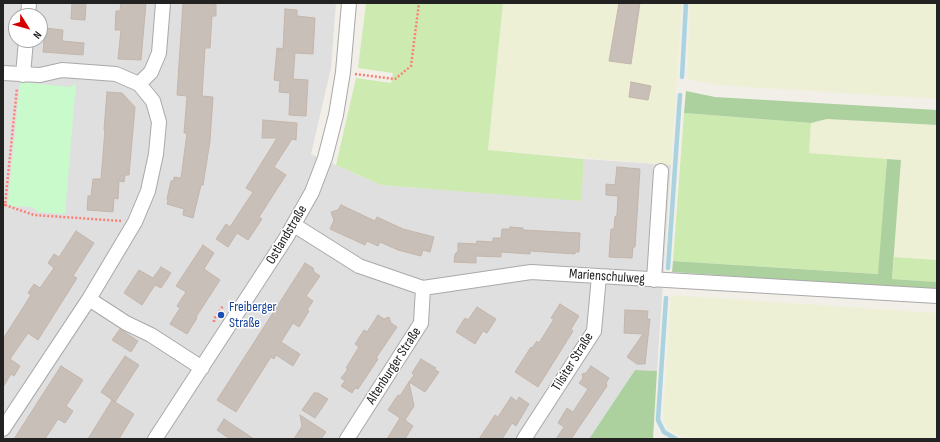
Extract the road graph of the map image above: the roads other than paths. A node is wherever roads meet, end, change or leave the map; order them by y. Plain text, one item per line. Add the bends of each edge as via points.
1 (163, 3) edge
2 (349, 3) edge
3 (25, 48) edge
4 (3, 73) edge
5 (21, 74) junction
6 (139, 84) junction
7 (661, 170) dead end
8 (294, 225) junction
9 (599, 276) junction
10 (654, 280) junction
11 (423, 288) junction
12 (937, 296) edge
13 (89, 299) junction
14 (202, 368) junction
15 (3, 429) edge
16 (155, 439) edge
17 (347, 439) edge
18 (524, 439) edge

1 - 6 street via 159,53 151,72
2 - 8 street, Ostlandstraße via 336,116 325,158 312,192
3 - 5 street
4 - 5 street
5 - 6 street via 40,75 62,70 116,74
6 - 13 street via 153,101 160,122 148,191 135,222
7 - 10 street
8 - 11 street, Marienschulweg via 358,266
8 - 14 street, Ostlandstraße
9 - 10 street, Marienschulweg
9 - 11 street, Marienschulweg via 531,272
9 - 18 street, Tilsiter Straße via 594,331
10 - 12 street, Marienschulweg
11 - 17 street, Altenburger Straße via 421,323
13 - 14 street
13 - 15 street
14 - 16 street, Ostlandstraße

